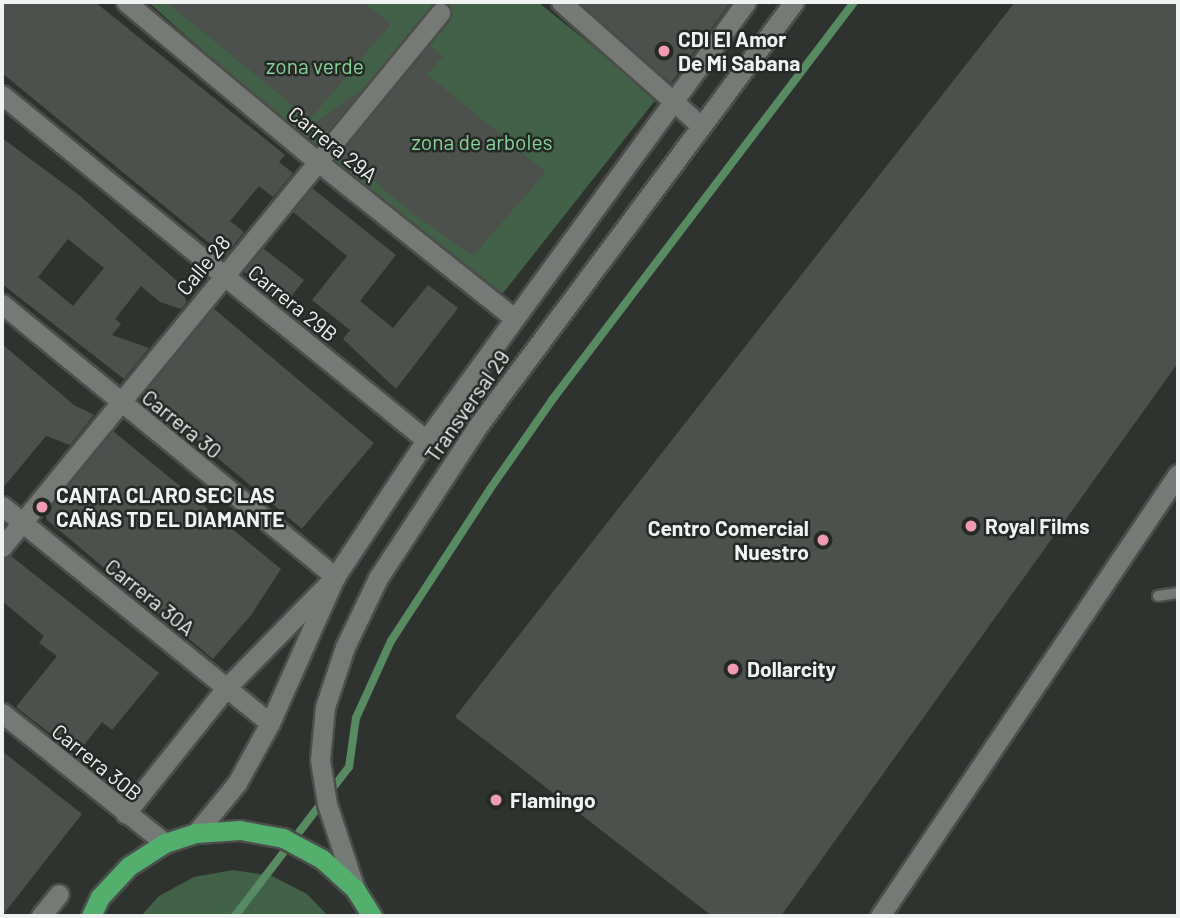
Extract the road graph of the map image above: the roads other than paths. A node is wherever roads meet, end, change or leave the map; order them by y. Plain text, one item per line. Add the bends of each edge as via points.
1 (126, 2) edge
2 (561, 2) edge
3 (747, 2) edge
4 (794, 2) edge
5 (440, 13) dead end
6 (2, 95) edge
7 (673, 100) junction
8 (700, 125) junction
9 (318, 162) junction
10 (223, 277) junction
11 (2, 304) edge
12 (513, 317) junction
13 (120, 402) junction
14 (426, 440) junction
15 (1178, 474) edge
16 (2, 506) edge
17 (22, 523) junction
18 (2, 547) edge
19 (335, 578) junction
20 (1178, 593) edge
21 (1157, 596) dead end
22 (226, 688) junction
23 (2, 713) edge
24 (270, 723) junction
25 (125, 814) junction
26 (195, 833) junction
27 (165, 844) junction
28 (355, 889) junction
29 (59, 894) dead end
30 (41, 916) edge
31 (91, 916) edge
32 (372, 916) edge
33 (880, 916) edge

1 - 9 street, Carrera 29A
2 - 7 street
3 - 7 street, Transversal 29
4 - 8 street, Transversal 29
5 - 9 street, Calle 28
6 - 10 street, Carrera 29B
7 - 8 street
7 - 12 street, Transversal 29
8 - 28 street, Transversal 29 via 477,427 378,578 345,647 325,707 320,760 327,804
9 - 10 street, Calle 28
9 - 12 street, Carrera 29A
10 - 13 street, Calle 28
10 - 14 street, Carrera 29B
11 - 13 street, Carrera 30
12 - 14 street, Transversal 29
13 - 17 street, Calle 28
13 - 19 street, Carrera 30
14 - 19 street, Transversal 29
15 - 33 street
16 - 17 street, Carrera 30A
17 - 18 street, Calle 28
17 - 22 street, Carrera 30A
19 - 22 street
19 - 24 street, Transversal 29
20 - 21 lane
22 - 24 street, Carrera 30A
22 - 25 street
23 - 25 street, Carrera 30B
24 - 26 street, Transversal 29 via 237,783
25 - 27 street, Carrera 30B
26 - 27 highway
26 - 28 highway via 240,830 283,838 322,859
27 - 31 highway via 129,866 100,897
28 - 32 highway
29 - 30 street

